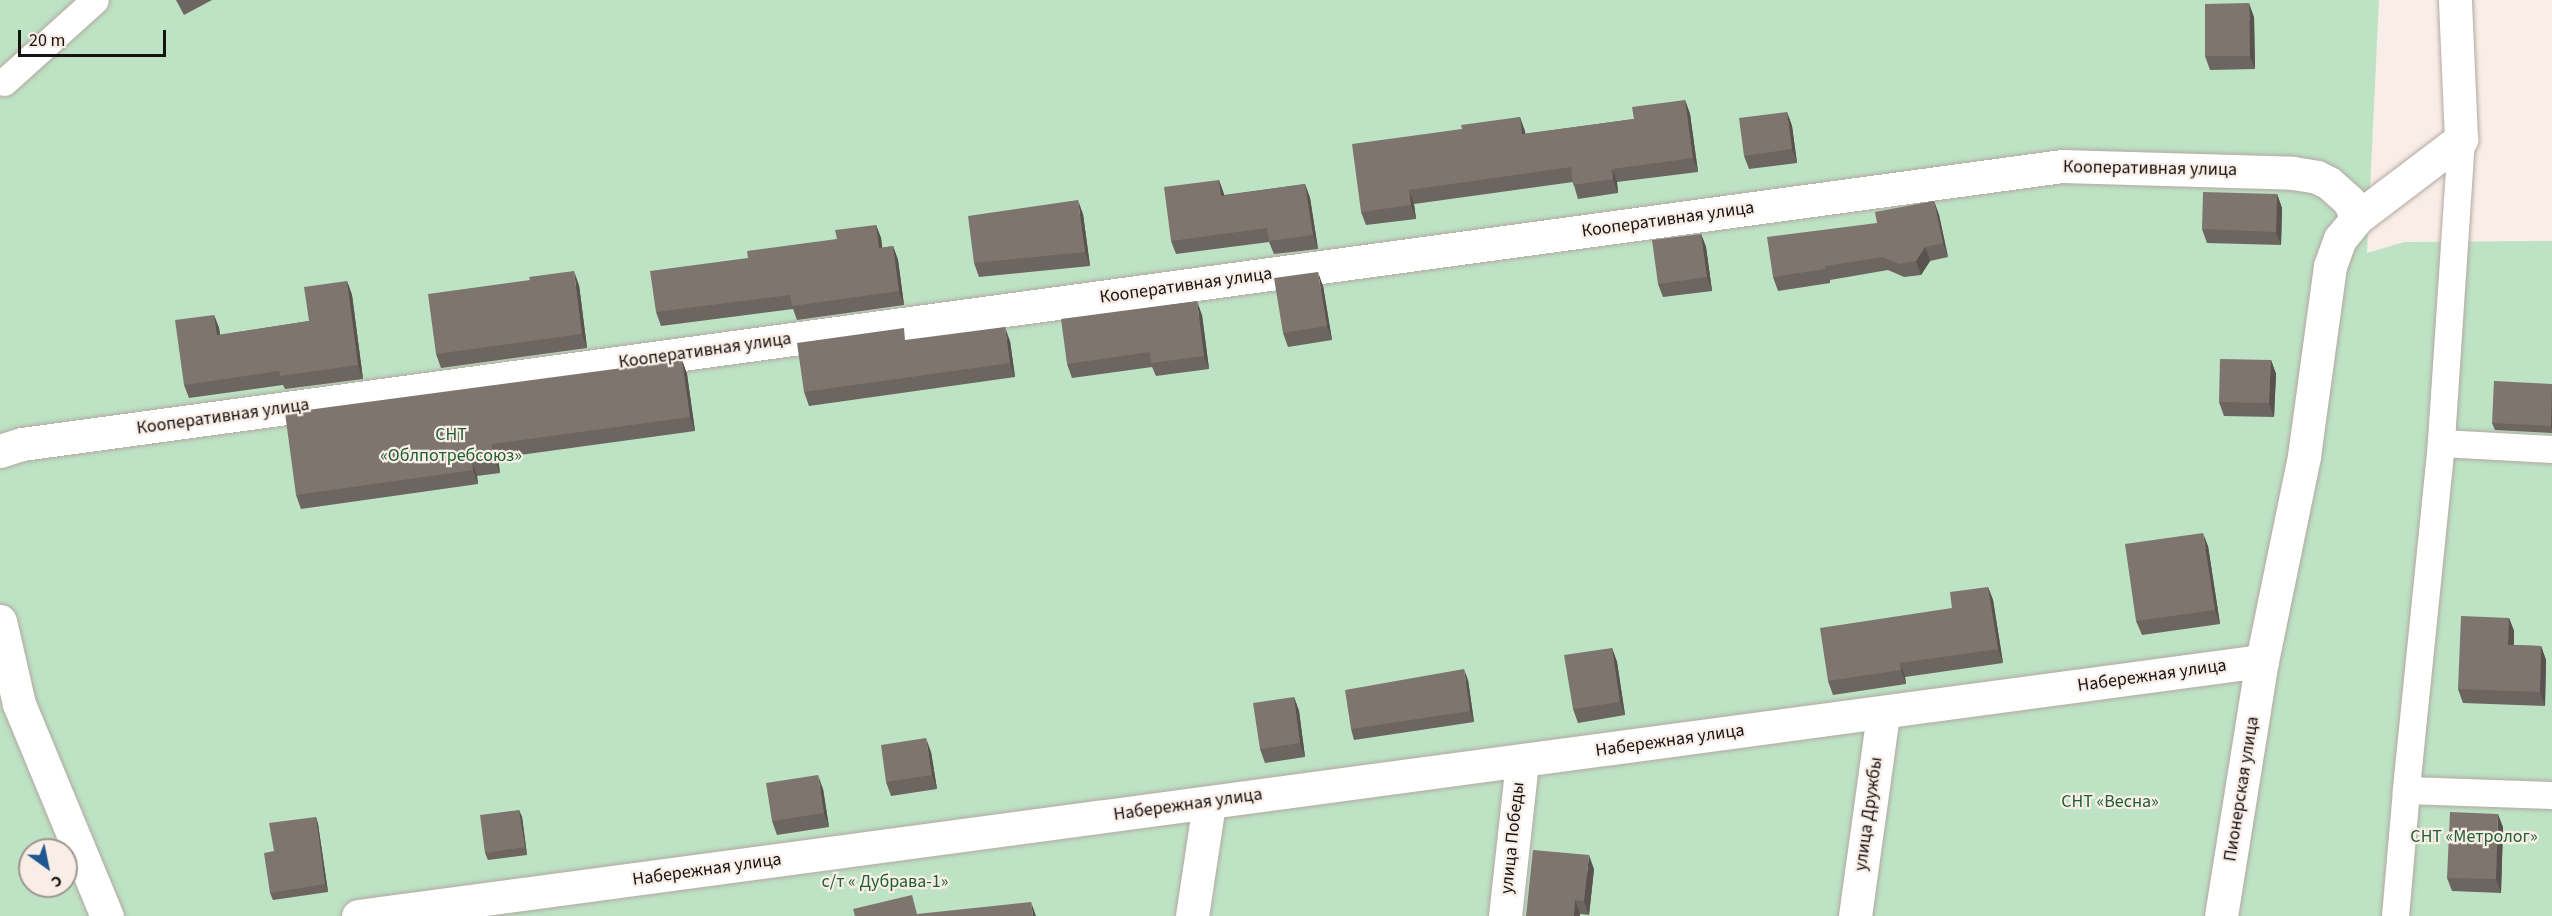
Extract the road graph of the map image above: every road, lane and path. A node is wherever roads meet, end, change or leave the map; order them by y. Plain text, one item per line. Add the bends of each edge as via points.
1 (95, 0) edge
2 (2455, 0) edge
3 (4, 82) dead end
4 (2461, 139) junction
5 (2357, 218) junction
6 (2441, 443) junction
7 (2552, 449) edge
8 (0, 452) edge
9 (0, 621) edge
10 (2262, 661) junction
11 (1882, 713) junction
12 (1522, 761) junction
13 (2406, 790) junction
14 (2552, 795) edge
15 (1209, 802) junction
16 (442, 910) edge
17 (107, 916) edge
18 (358, 916) edge
19 (1192, 916) edge
20 (1505, 916) edge
21 (1855, 916) edge
22 (2221, 916) edge
23 (2395, 916) edge

1 - 3 lane
2 - 4 street
4 - 5 street
4 - 6 lane
5 - 8 street, Кооперативная улица via 2349,201 2330,183 2301,174 2062,166 34,443
5 - 10 street via 2340,239 2330,266 2304,456
6 - 7 lane
6 - 13 lane
9 - 17 street via 19,704
10 - 11 street, Набережная улица
10 - 22 street, Пионерская улица
11 - 12 street, Набережная улица
11 - 21 street, улица Дружбы
12 - 15 street, Набережная улица
12 - 20 street, улица Победы
13 - 14 lane
13 - 23 lane
15 - 16 street, Набережная улица
15 - 19 street
16 - 18 street, Набережная улица

